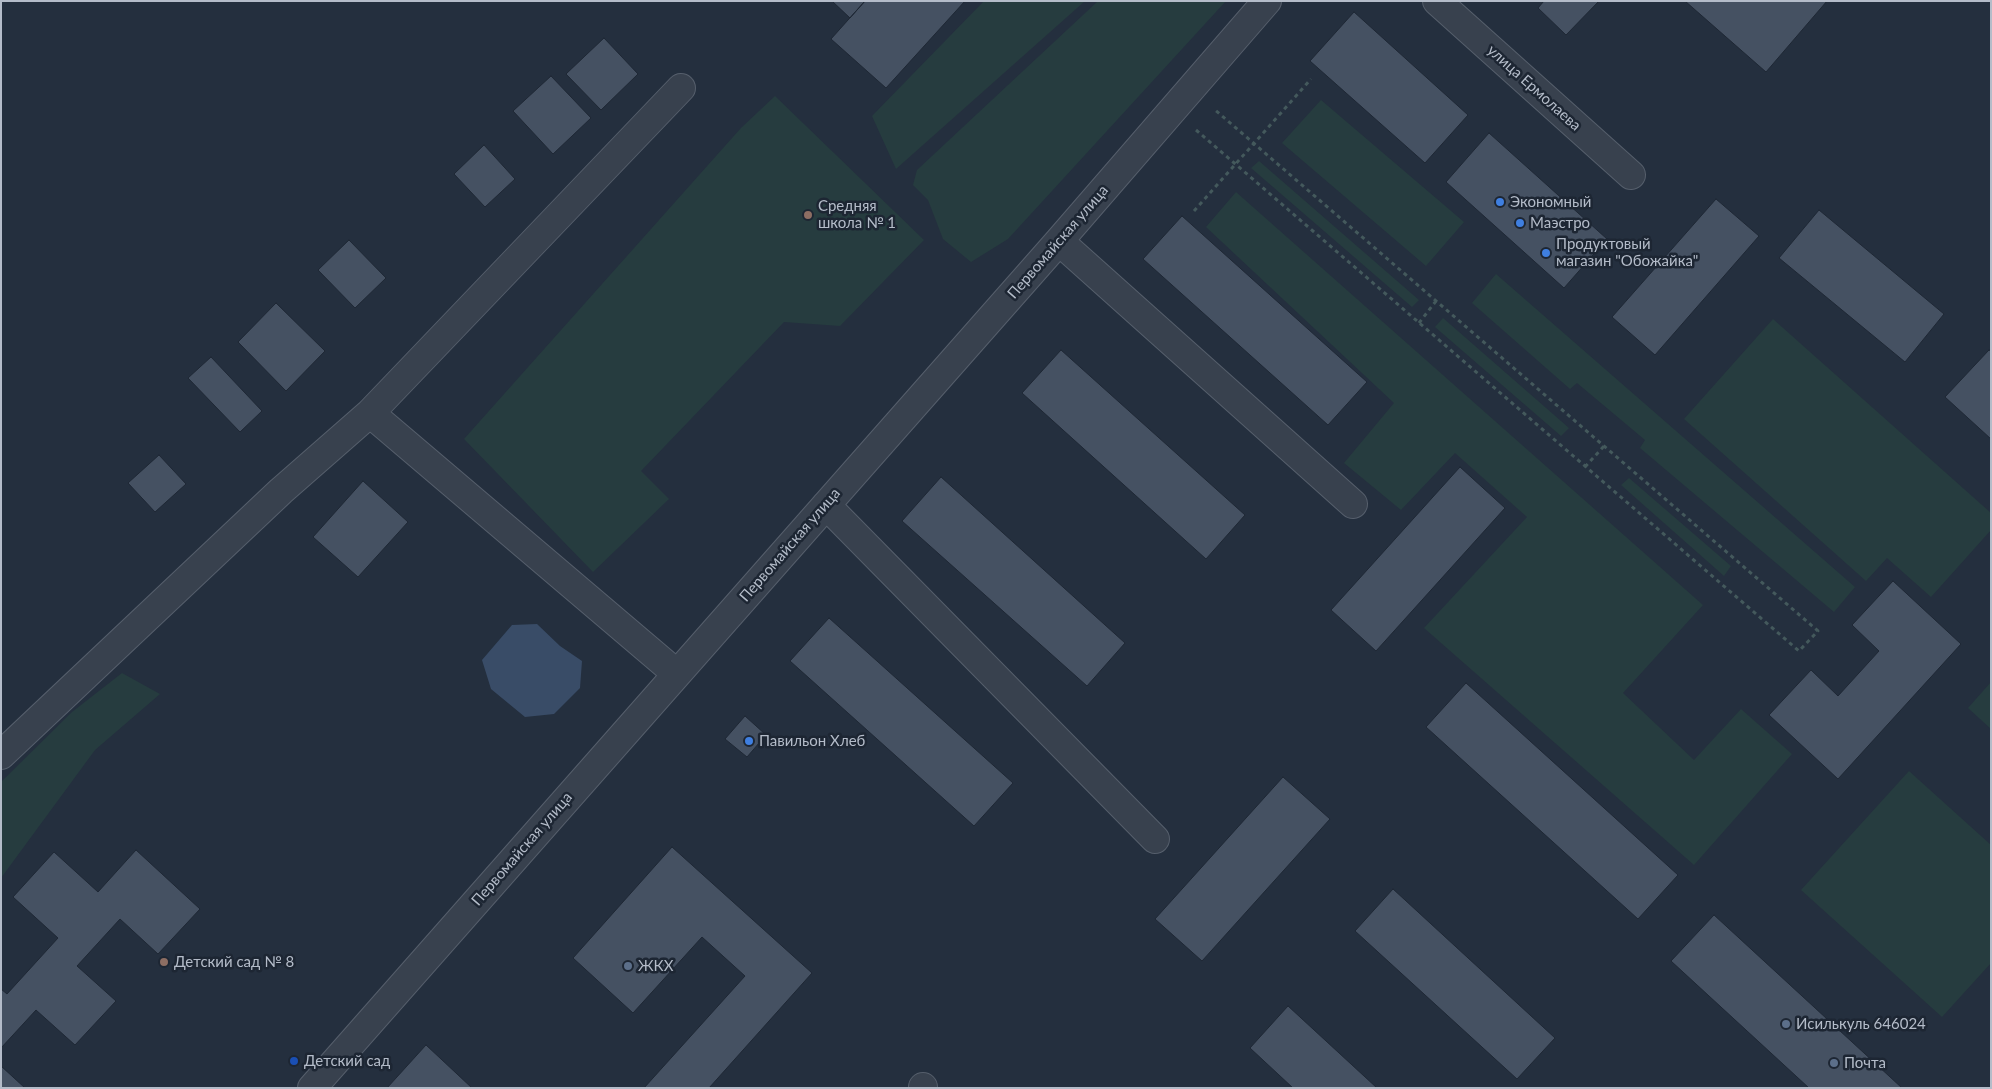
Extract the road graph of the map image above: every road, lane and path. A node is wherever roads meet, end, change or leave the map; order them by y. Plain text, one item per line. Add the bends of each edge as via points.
1 (1267, 1) edge
2 (1436, 1) edge
3 (1311, 79) dead end
4 (681, 88) dead end
5 (1191, 89) junction
6 (1172, 110) junction
7 (1254, 144) junction
8 (1236, 164) junction
9 (1631, 175) dead end
10 (1194, 211) dead end
11 (1060, 241) junction
12 (1436, 301) junction
13 (1419, 323) junction
14 (370, 413) junction
15 (1604, 446) junction
16 (1585, 467) junction
17 (1354, 504) dead end
18 (826, 505) junction
19 (677, 674) junction
20 (1, 755) edge
21 (1155, 839) dead end
22 (312, 1088) edge

1 - 5 street, Первомайская улица
2 - 9 street, улица Ермолаева
3 - 7 path
4 - 14 street
5 - 6 street, Первомайская улица
5 - 7 path
6 - 8 path
6 - 11 street, Первомайская улица
7 - 8 path
7 - 12 path
8 - 10 path
8 - 13 path
11 - 17 street
11 - 18 street, Первомайская улица
12 - 13 path
12 - 15 path
13 - 16 path
14 - 19 street
14 - 20 street via 280,491
15 - 16 path
15 - 16 path via 1818,631 1799,651
18 - 19 street, Первомайская улица
18 - 21 street
19 - 22 street, Первомайская улица

